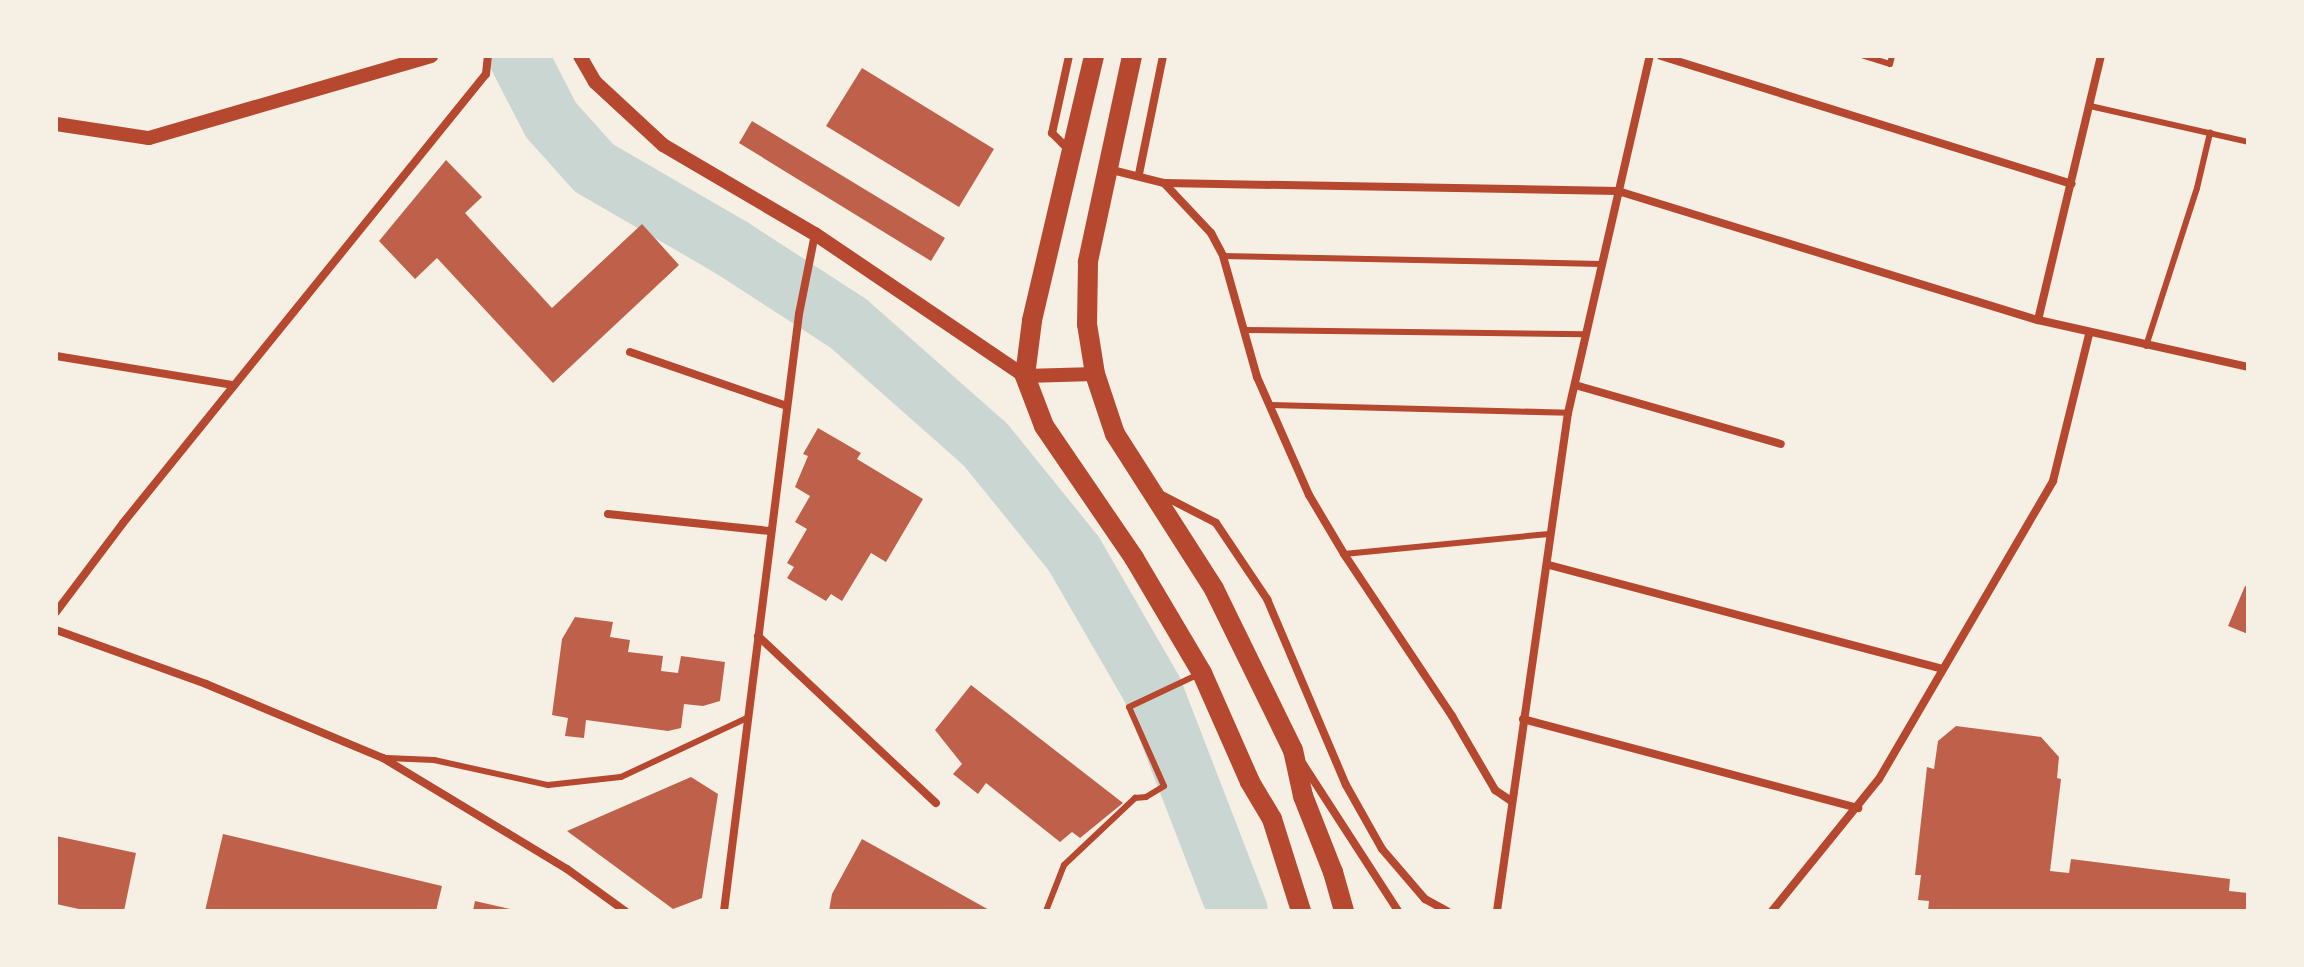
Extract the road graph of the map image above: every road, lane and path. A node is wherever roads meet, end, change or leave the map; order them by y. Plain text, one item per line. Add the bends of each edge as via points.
1 (431, 56) edge
2 (488, 56) edge
3 (580, 56) edge
4 (1069, 56) edge
5 (1094, 56) edge
6 (1132, 56) edge
7 (1163, 56) edge
8 (1650, 56) edge
9 (1661, 56) edge
10 (1864, 56) edge
11 (1892, 56) edge
12 (2101, 56) edge
13 (2090, 106) junction
14 (56, 124) edge
15 (2210, 133) junction
16 (2248, 142) edge
17 (1071, 152) junction
18 (1107, 169) junction
19 (1139, 174) junction
20 (1164, 183) junction
21 (2072, 184) junction
22 (1618, 191) junction
23 (815, 234) junction
24 (1223, 256) junction
25 (1601, 264) junction
26 (2038, 320) junction
27 (1244, 330) junction
28 (1586, 334) junction
29 (2089, 334) junction
30 (2146, 346) junction
31 (630, 352) dead end
32 (56, 356) edge
33 (2248, 367) edge
34 (1095, 374) junction
35 (1025, 376) junction
36 (234, 385) junction
37 (1575, 385) junction
38 (1271, 405) junction
39 (787, 406) junction
40 (1568, 413) junction
41 (1781, 444) dead end
42 (1150, 488) junction
43 (608, 514) dead end
44 (771, 531) junction
45 (1549, 534) junction
46 (1344, 554) junction
47 (1549, 565) junction
48 (56, 612) edge
49 (56, 630) edge
50 (758, 636) junction
51 (1943, 669) junction
52 (1199, 674) junction
53 (747, 718) junction
54 (1523, 719) junction
55 (1293, 750) junction
56 (383, 758) junction
57 (1510, 800) junction
58 (936, 803) dead end
59 (1858, 808) junction
60 (625, 911) edge
61 (724, 911) edge
62 (1046, 911) edge
63 (1301, 911) edge
64 (1344, 911) edge
65 (1398, 911) edge
66 (1447, 911) edge
67 (1497, 911) edge
68 (1772, 911) edge

1 - 14 street via 149,138
2 - 36 street via 486,74
3 - 23 street via 595,82 663,145
4 - 17 street via 1052,133
5 - 17 main road
6 - 18 main road
7 - 19 street
8 - 22 street
9 - 21 street
10 - 11 lane via 1890,64
12 - 13 street
13 - 15 lane
13 - 21 street
15 - 16 lane
15 - 30 lane
17 - 35 main road via 1032,321
18 - 19 street
18 - 34 main road via 1088,262 1087,324
19 - 20 street
20 - 22 street
20 - 24 street via 1211,233
21 - 26 street
22 - 25 street
22 - 26 street
23 - 35 street
23 - 39 street
24 - 25 lane
24 - 27 street
25 - 28 street
26 - 29 street
27 - 28 lane
27 - 38 street
28 - 37 street
29 - 30 street
29 - 51 street via 2053,481
30 - 33 street
31 - 39 street
32 - 36 street
34 - 35 street
34 - 42 main road via 1115,434
35 - 52 main road via 1044,426 1134,558
36 - 48 street
37 - 40 street
37 - 41 street
38 - 40 lane
38 - 46 street via 1309,495
39 - 44 street
40 - 45 street
42 - 55 main road via 1220,599
42 - 66 street via 1216,523 1267,599 1346,785 1382,849 1425,899
43 - 44 street
44 - 50 street
45 - 46 lane
45 - 47 street
46 - 57 street via 1495,790
47 - 51 street
47 - 54 street
49 - 56 street via 206,684
50 - 53 street
50 - 58 street
51 - 59 street
52 - 62 lane via 1129,707 1164,786 1135,798 1064,865
52 - 63 main road via 1272,819
53 - 56 lane via 621,777 548,785 434,760
53 - 61 street
54 - 57 street
54 - 59 street
55 - 64 main road via 1303,796
55 - 65 street
56 - 60 street via 567,869
57 - 67 street
59 - 68 street

